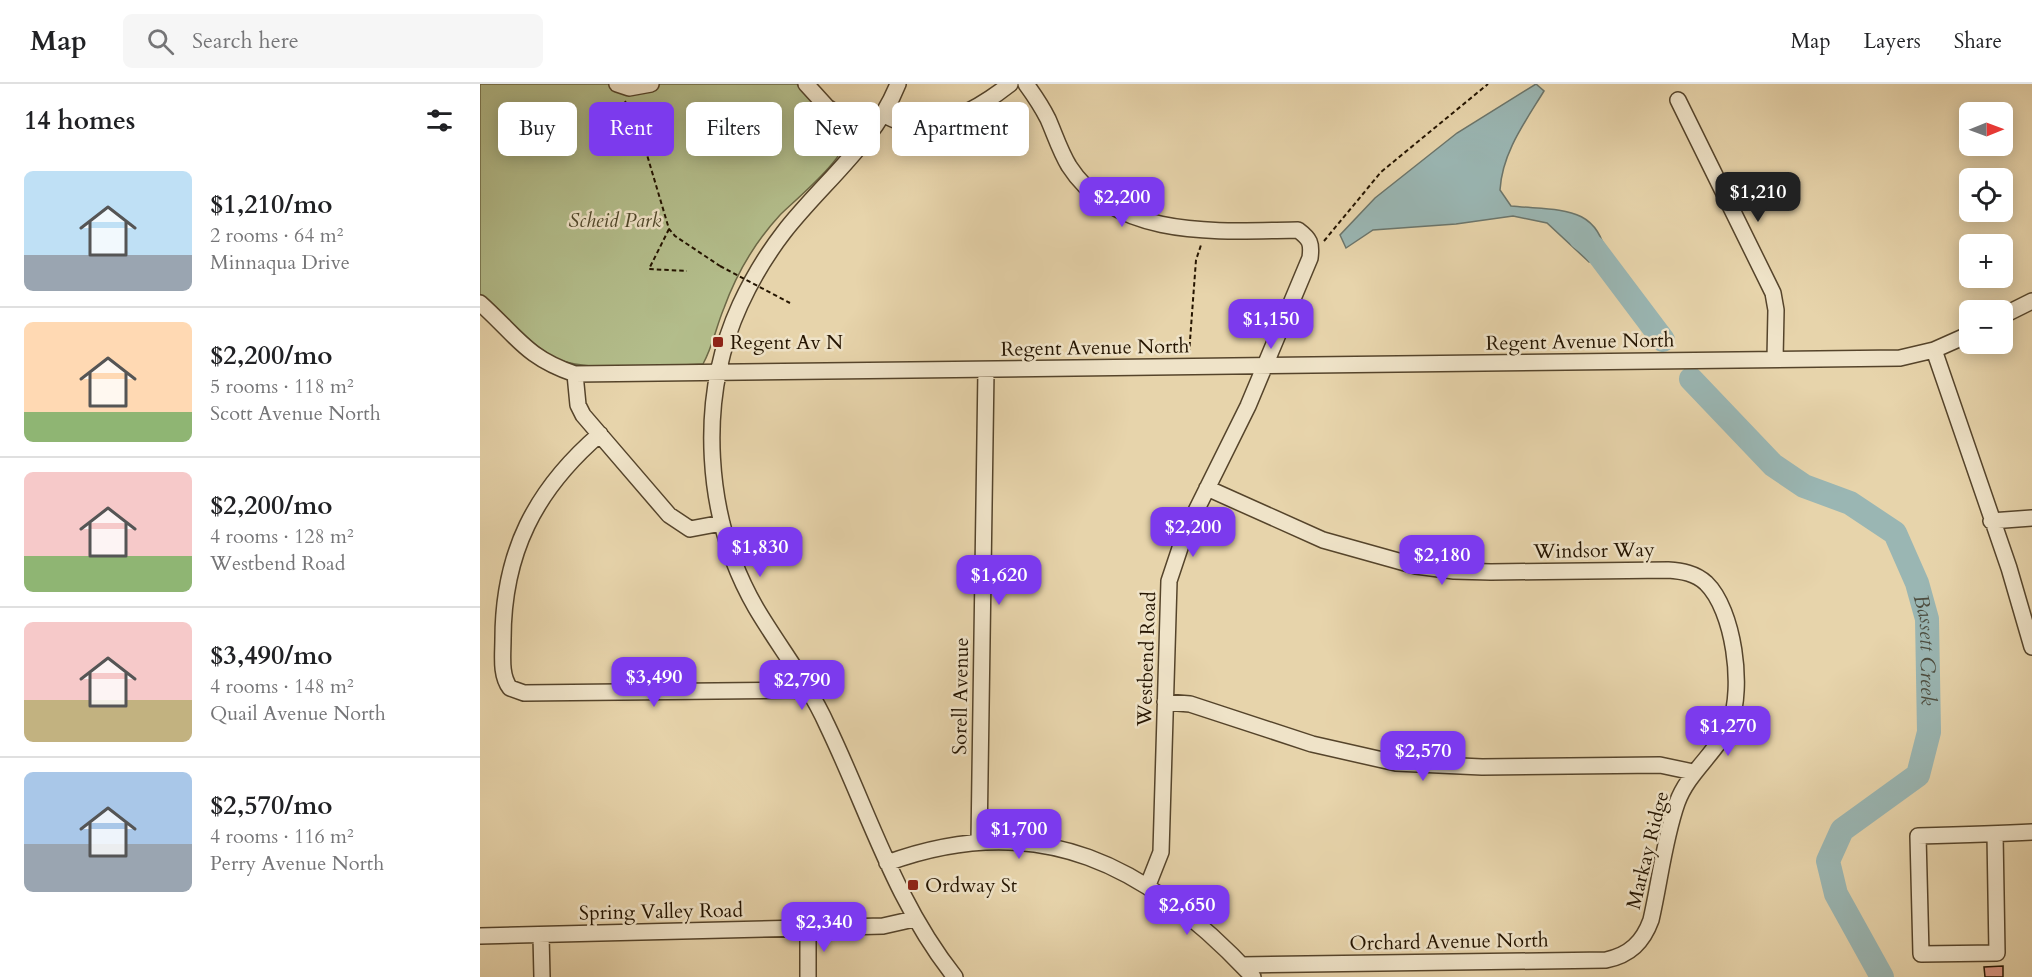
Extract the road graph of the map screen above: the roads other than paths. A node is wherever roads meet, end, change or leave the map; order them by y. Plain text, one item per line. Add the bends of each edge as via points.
1 (651, 84) edge
2 (806, 84) edge
3 (898, 84) edge
4 (1010, 84) edge
5 (1026, 84) edge
6 (618, 85) edge
7 (1678, 100) dead end
8 (822, 102) edge
9 (882, 114) junction
10 (880, 117) edge
11 (852, 156) edge
12 (2032, 302) edge
13 (480, 303) edge
14 (2013, 311) edge
15 (1959, 339) edge
16 (1934, 350) junction
17 (1775, 359) junction
18 (1265, 366) junction
19 (986, 370) junction
20 (575, 374) junction
21 (718, 374) junction
22 (600, 434) junction
23 (1207, 488) junction
24 (2032, 518) edge
25 (1991, 521) junction
26 (722, 523) junction
27 (1705, 582) joint
28 (2032, 648) edge
29 (809, 690) junction
30 (1165, 702) junction
31 (1693, 772) junction
32 (2032, 832) edge
33 (1995, 834) junction
34 (979, 842) junction
35 (887, 863) junction
36 (1148, 885) junction
37 (914, 919) junction
38 (807, 929) junction
39 (1646, 934) joint
40 (541, 935) junction
41 (480, 936) edge
42 (1242, 965) junction
43 (1305, 971) edge
44 (542, 977) edge
45 (808, 977) edge
46 (955, 977) edge
47 (1253, 977) edge

1 - 6 street via 629,88
2 - 8 street
3 - 9 street
4 - 9 street via 966,113 943,120 908,124
5 - 18 street, Westbend Road via 1048,118 1068,165 1101,199 1160,224 1192,230 1298,230 1309,238 1310,258
7 - 17 street via 1773,293
9 - 10 street
11 - 21 street via 785,231 759,268 740,306
12 - 14 street
13 - 20 street via 528,351
15 - 16 street, Regent Avenue North
16 - 17 street, Regent Avenue North via 1899,358
16 - 25 street
17 - 18 street, Regent Avenue North
18 - 19 street, Regent Avenue North
18 - 23 street, Westbend Road
19 - 21 street, Regent Avenue North
19 - 34 street, Sorell Avenue
20 - 21 street, Regent Avenue North
20 - 22 street via 578,405
21 - 26 street via 712,454
22 - 26 street via 676,521 696,529
22 - 29 street via 553,481 522,534 504,605 503,675 510,688 524,693
23 - 27 street, Windsor Way via 1323,540 1416,566 1454,572 1668,570 1694,574
23 - 30 street, Westbend Road via 1185,533 1169,581
24 - 25 street
25 - 28 street
26 - 29 street via 755,607
27 - 31 street, Markay Ridge via 1720,602 1727,623 1736,692 1724,734
29 - 35 street
30 - 31 street via 1190,704 1312,744 1396,763 1460,767 1660,765
30 - 36 street, Westbend Road via 1161,852
31 - 39 street, Markay Ridge via 1673,816
32 - 33 street
33 - 33 street via 1996,953 1921,954 1918,836
34 - 35 street via 924,851
34 - 36 street via 1072,851
35 - 37 street
36 - 42 street via 1188,914
37 - 38 street, Spring Valley Road via 883,926
37 - 46 street
38 - 40 street, Spring Valley Road
38 - 45 street
39 - 43 street, Orchard Avenue North via 1628,953 1606,960
40 - 41 street, Spring Valley Road
40 - 44 street
42 - 43 street, Orchard Avenue North
42 - 47 street

